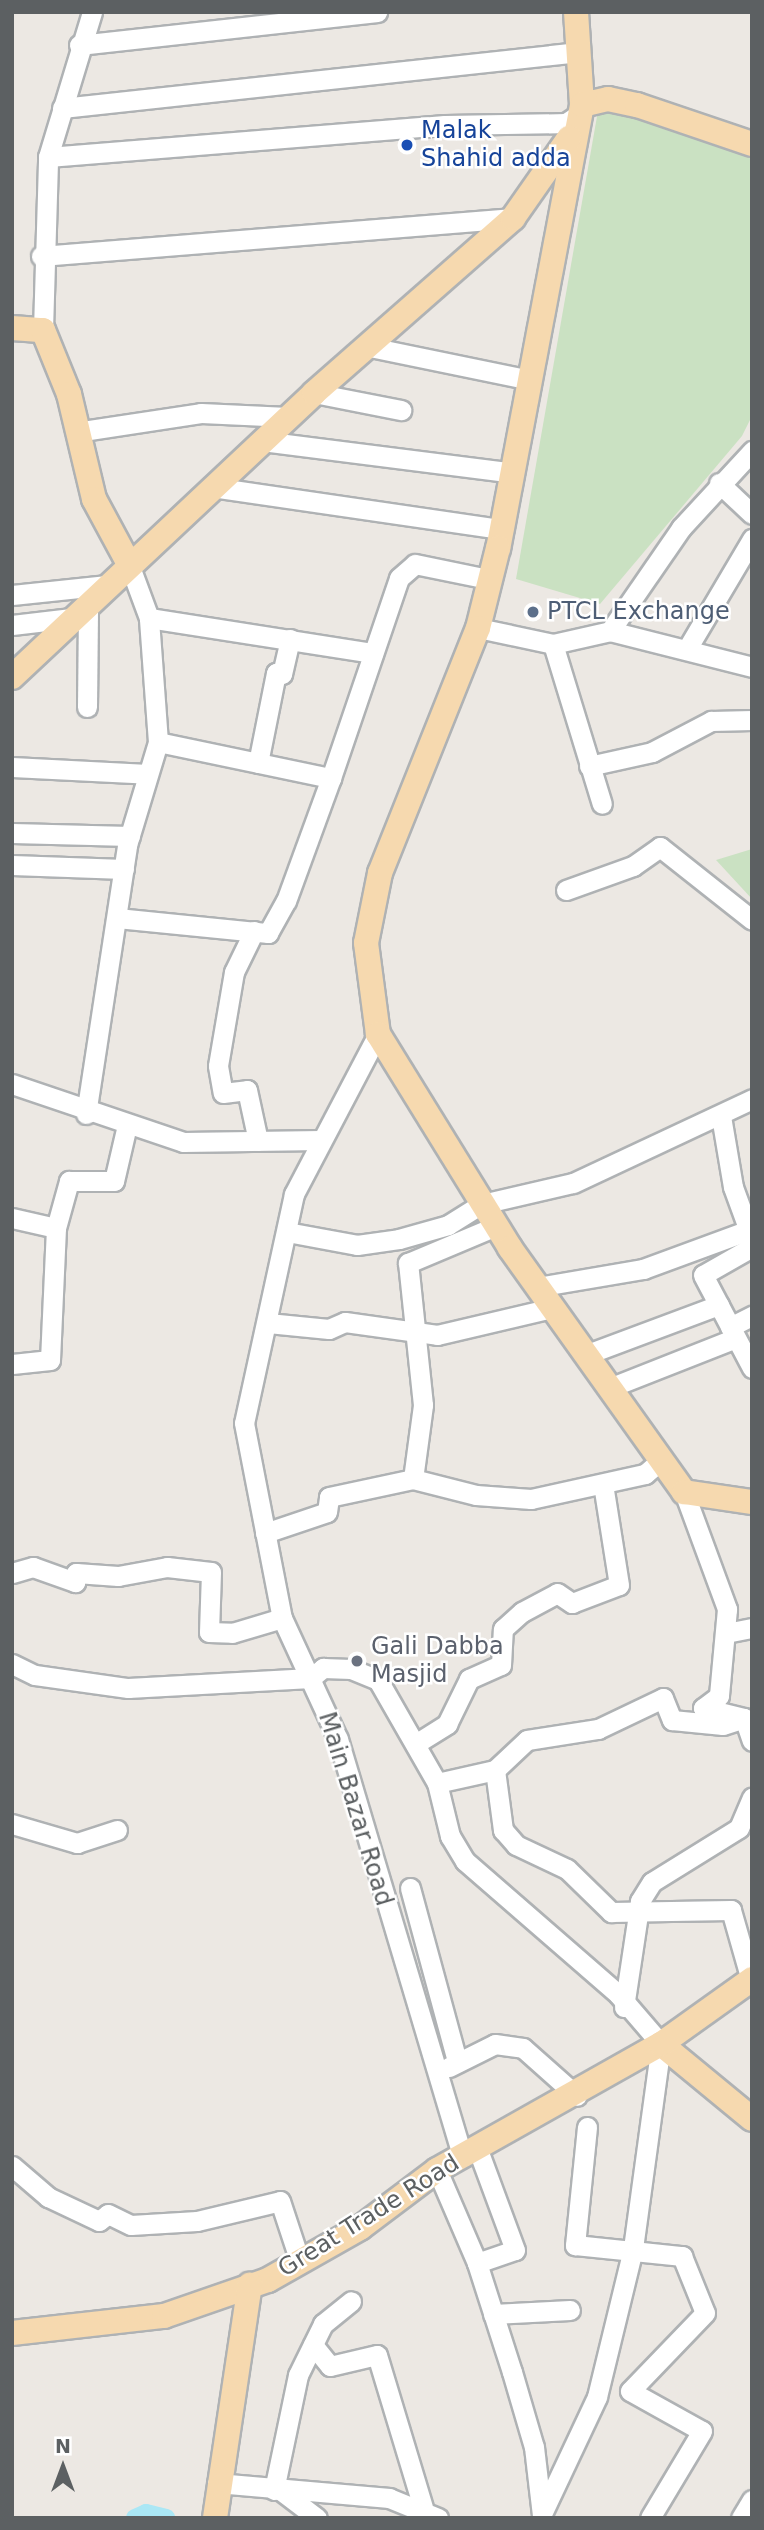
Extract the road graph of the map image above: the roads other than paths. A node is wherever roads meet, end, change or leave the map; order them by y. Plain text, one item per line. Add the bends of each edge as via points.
1 (92, 12) edge
2 (377, 12) edge
3 (576, 12) edge
4 (79, 46) junction
5 (579, 52) junction
6 (62, 108) junction
7 (580, 110) junction
8 (752, 144) edge
9 (48, 157) junction
10 (513, 218) junction
11 (41, 256) junction
12 (12, 328) edge
13 (43, 330) junction
14 (365, 346) junction
15 (526, 379) junction
16 (314, 393) junction
17 (401, 410) dead end
18 (288, 417) junction
19 (76, 432) junction
20 (262, 440) junction
21 (752, 452) edge
22 (509, 472) junction
23 (719, 483) junction
24 (212, 487) junction
25 (752, 514) edge
26 (501, 529) junction
27 (752, 539) edge
28 (129, 564) junction
29 (488, 579) junction
30 (107, 585) junction
31 (12, 595) edge
32 (80, 611) junction
33 (149, 618) junction
34 (12, 625) edge
35 (478, 628) junction
36 (610, 631) junction
37 (290, 639) junction
38 (553, 644) junction
39 (687, 649) junction
40 (373, 653) junction
41 (752, 667) edge
42 (12, 677) edge
43 (87, 706) dead end
44 (752, 720) edge
45 (158, 742) junction
46 (258, 763) junction
47 (589, 766) junction
48 (12, 767) edge
49 (148, 774) junction
50 (331, 778) junction
51 (602, 804) dead end
52 (12, 833) edge
53 (130, 836) junction
54 (12, 865) edge
55 (124, 869) junction
56 (566, 890) dead end
57 (117, 918) junction
58 (752, 920) edge
59 (254, 930) junction
60 (378, 1034) junction
61 (12, 1084) edge
62 (752, 1099) edge
63 (86, 1114) junction
64 (721, 1116) junction
65 (127, 1125) junction
66 (321, 1140) junction
67 (258, 1141) junction
68 (752, 1179) edge
69 (733, 1187) junction
70 (482, 1204) junction
71 (12, 1218) edge
72 (496, 1226) junction
73 (56, 1228) junction
74 (287, 1232) junction
75 (751, 1239) edge
76 (537, 1287) junction
77 (719, 1305) junction
78 (552, 1308) junction
79 (752, 1316) edge
80 (268, 1324) junction
81 (733, 1333) junction
82 (416, 1334) junction
83 (585, 1355) junction
84 (12, 1364) edge
85 (752, 1368) edge
86 (609, 1388) junction
87 (661, 1460) junction
88 (414, 1479) junction
89 (603, 1484) junction
90 (684, 1492) junction
91 (752, 1502) edge
92 (265, 1533) junction
93 (12, 1573) edge
94 (282, 1618) junction
95 (752, 1628) edge
96 (726, 1633) junction
97 (12, 1664) edge
98 (311, 1678) junction
99 (744, 1718) junction
100 (752, 1741) edge
101 (417, 1743) junction
102 (495, 1770) junction
103 (437, 1783) junction
104 (752, 1798) edge
105 (12, 1824) edge
106 (117, 1830) dead end
107 (410, 1888) dead end
108 (637, 1914) junction
109 (751, 1980) edge
110 (624, 2007) junction
111 (662, 2044) junction
112 (457, 2061) junction
113 (435, 2078) junction
114 (577, 2096) junction
115 (752, 2119) edge
116 (587, 2127) dead end
117 (470, 2153) junction
118 (12, 2166) edge
119 (437, 2170) junction
120 (633, 2249) junction
121 (300, 2262) junction
122 (477, 2263) junction
123 (250, 2285) junction
124 (351, 2301) dead end
125 (570, 2310) dead end
126 (493, 2314) junction
127 (12, 2333) edge
128 (313, 2345) junction
129 (277, 2490) junction
130 (752, 2500) edge
131 (216, 2503) edge
132 (431, 2512) edge
133 (542, 2515) edge
134 (317, 2518) edge
135 (650, 2518) edge
136 (741, 2518) edge

1 - 4 street
2 - 4 street
3 - 5 main road
4 - 6 street
5 - 6 street
5 - 7 main road
6 - 9 street
7 - 8 main road via 608,99
7 - 9 street via 566,123 446,125
7 - 10 main road via 564,153
7 - 15 main road
9 - 11 street
10 - 11 street
10 - 14 main road
11 - 13 street
12 - 13 main road
13 - 19 main road via 69,394
14 - 15 street
14 - 16 main road
15 - 22 main road
16 - 17 street
16 - 18 main road
18 - 19 street via 201,413
18 - 20 main road
19 - 28 main road via 94,499
20 - 22 street
20 - 24 main road
21 - 23 street
22 - 26 main road
23 - 25 street
23 - 36 street
24 - 26 street
24 - 28 main road
26 - 29 main road
27 - 39 street
28 - 30 main road
28 - 33 street
29 - 35 main road
29 - 40 street via 415,564 400,578
30 - 31 street
30 - 32 main road
32 - 34 street
32 - 42 main road
32 - 43 street
33 - 37 street
33 - 45 street
35 - 38 street
35 - 60 main road via 380,873 366,943
36 - 38 street
36 - 39 street
37 - 40 street
37 - 46 street via 282,674 276,673
38 - 47 street
39 - 41 street
40 - 50 street
44 - 47 street via 711,721 652,752
45 - 46 street
45 - 49 street
46 - 50 street
47 - 51 street
48 - 49 street
49 - 53 street
50 - 59 street via 286,901 268,933
52 - 53 street
53 - 55 street
54 - 55 street
55 - 57 street
56 - 58 street via 632,866 660,847
57 - 59 street
57 - 63 street
59 - 67 street via 234,972 218,1066 223,1093 247,1090
60 - 66 street, Main Bazar Road
60 - 70 main road
61 - 63 street
62 - 64 street
63 - 65 street
64 - 69 street
64 - 70 street via 573,1183
65 - 67 street via 183,1142
65 - 73 street via 114,1181 69,1181
66 - 67 street
66 - 74 street, Main Bazar Road via 294,1194
68 - 69 street
69 - 75 street
70 - 72 main road
70 - 74 street via 448,1224 388,1241 356,1245
71 - 73 street
72 - 76 main road
72 - 82 street via 408,1263
73 - 84 street via 50,1360
74 - 80 street, Main Bazar Road
75 - 76 street via 643,1269
75 - 77 street via 703,1275
76 - 78 main road
77 - 81 street
77 - 83 street
78 - 82 street via 498,1324
78 - 83 main road
79 - 81 street
80 - 82 street via 329,1329 345,1322
80 - 92 street, Main Bazar Road via 244,1423
81 - 85 street
81 - 86 street
82 - 88 street via 423,1405
83 - 86 main road
86 - 87 main road
87 - 89 street via 645,1474
87 - 90 main road
88 - 89 street via 498,1499 531,1499
88 - 92 street via 329,1497 327,1512
89 - 101 street via 619,1585 572,1603 557,1593 522,1612 503,1629 501,1665 469,1679 447,1724
90 - 91 main road
90 - 96 street via 727,1609
92 - 94 street, Main Bazar Road
93 - 94 street via 33,1567 75,1582 76,1573 118,1576 167,1567 211,1572 209,1632 232,1633
94 - 98 street, Main Bazar Road
95 - 96 street
96 - 99 street via 719,1696 703,1708
97 - 98 street via 35,1675 128,1688
98 - 101 street via 323,1668 351,1669 378,1680
98 - 113 street, Main Bazar Road via 338,1738
99 - 100 street
99 - 102 street via 723,1725 672,1720 663,1698 598,1728 527,1740
101 - 103 street
102 - 103 street
102 - 108 street via 503,1830 516,1846 567,1869 611,1912
103 - 110 street via 450,1836 465,1861 618,1994
104 - 108 street via 739,1828 652,1882
105 - 106 street via 76,1843
107 - 112 street
108 - 109 street via 732,1910
108 - 110 street
109 - 111 main road, Great Trade Road
110 - 111 street
111 - 114 main road, Great Trade Road
111 - 115 main road
111 - 120 street
112 - 113 street
112 - 114 street via 495,2044 523,2048
113 - 117 street, Main Bazar Road
114 - 117 main road, Great Trade Road
116 - 120 street via 575,2245
117 - 119 main road, Great Trade Road
117 - 122 street, Main Bazar Road via 515,2250
118 - 121 street via 48,2197 99,2221 108,2214 131,2225 197,2221 280,2201
119 - 121 main road, Great Trade Road via 360,2228
119 - 122 street
120 - 133 street via 597,2397
120 - 135 street via 682,2256 705,2313 630,2391 702,2431
121 - 123 main road, Great Trade Road
122 - 126 street
123 - 127 main road, Great Trade Road via 163,2316
123 - 131 main road
124 - 128 street via 323,2324
125 - 126 street
126 - 133 street via 534,2447
128 - 129 street via 298,2375
128 - 132 street via 330,2366 377,2355
129 - 131 street
129 - 132 street
129 - 134 street
130 - 136 street

